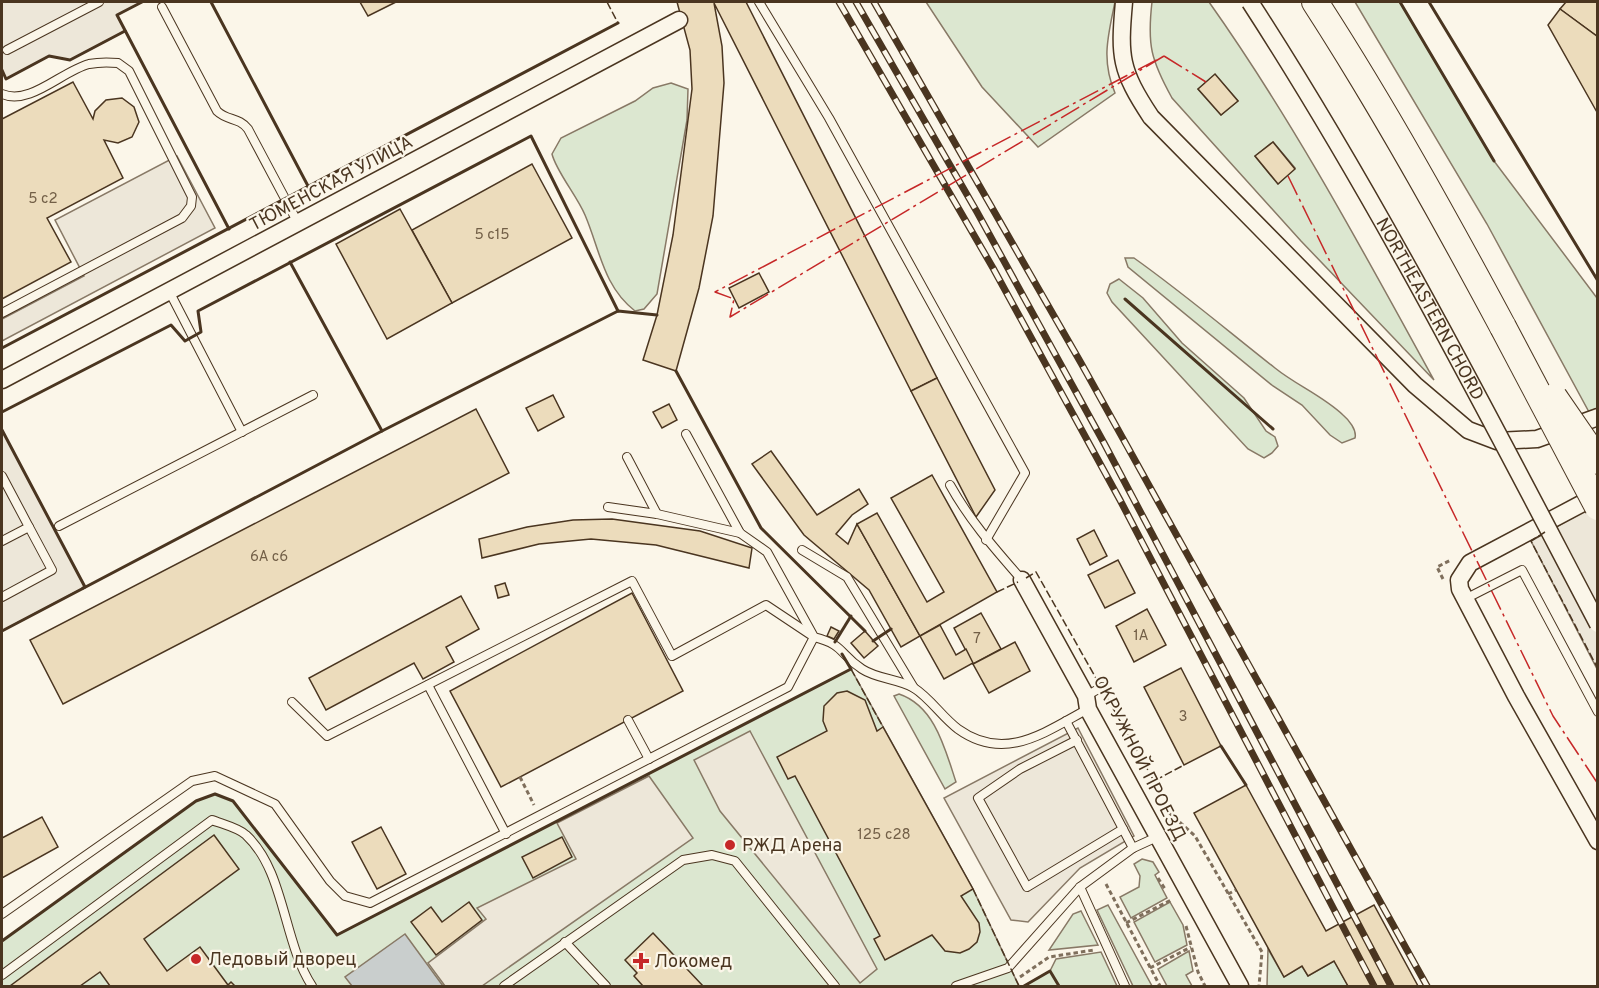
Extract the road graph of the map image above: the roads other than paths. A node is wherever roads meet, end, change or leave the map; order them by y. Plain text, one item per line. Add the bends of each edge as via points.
1 (99, 2) edge
2 (759, 2) edge
3 (1124, 2) edge
4 (1250, 2) edge
5 (1315, 2) edge
6 (162, 7) dead end
7 (679, 21) dead end
8 (7, 50) dead end
9 (2, 94) edge
10 (298, 223) junction
11 (170, 291) junction
12 (2, 313) edge
13 (1503, 327) junction
14 (2, 380) edge
15 (313, 395) dead end
16 (1598, 417) edge
17 (242, 432) junction
18 (686, 434) dead end
19 (627, 457) dead end
20 (1598, 461) edge
21 (2, 478) edge
22 (950, 485) dead end
23 (1598, 495) edge
24 (608, 507) dead end
25 (1598, 507) edge
26 (657, 514) junction
27 (59, 526) dead end
28 (29, 527) junction
29 (740, 533) junction
30 (986, 540) junction
31 (2, 541) edge
32 (802, 550) dead end
33 (1022, 580) joint
34 (2, 597) edge
35 (1465, 599) junction
36 (1598, 624) edge
37 (814, 637) junction
38 (428, 685) junction
39 (1102, 687) dead end
40 (914, 688) junction
41 (292, 702) dead end
42 (1087, 702) junction
43 (1598, 712) edge
44 (628, 720) dead end
45 (1066, 721) junction
46 (1077, 740) junction
47 (650, 759) junction
48 (1123, 829) junction
49 (506, 834) junction
50 (1157, 837) junction
51 (1598, 841) edge
52 (1133, 848) junction
53 (1080, 887) junction
54 (2, 914) edge
55 (565, 942) junction
56 (2, 975) edge
57 (312, 987) edge
58 (504, 987) edge
59 (606, 987) edge
60 (835, 987) edge
61 (956, 987) edge
62 (1125, 987) edge
63 (1240, 987) edge

1 - 8 lane
2 - 30 lane via 835,128 1025,473
3 - 16 street via 1120,40 1123,63 1130,86 1151,117 1415,385 1468,430 1497,441 1537,439
4 - 36 street, NORTHEASTERN CHORD, bridge via 1308,91 1385,224
5 - 13 main road via 1404,147
6 - 10 lane via 217,111 243,122
7 - 10 street, ТЮМЕНСКАЯ УЛИЦА
9 - 12 lane via 13,98 26,95 88,64 118,63 129,71 192,197 189,211 182,218
10 - 11 street, ТЮМЕНСКАЯ УЛИЦА
11 - 14 street, ТЮМЕНСКАЯ УЛИЦА
11 - 17 lane
13 - 20 main road, bridge
13 - 25 main road, bridge
15 - 17 lane
17 - 27 lane
18 - 29 lane
19 - 26 lane
21 - 28 lane
22 - 30 lane
23 - 35 street via 1470,563 1459,580
24 - 26 lane
26 - 29 lane
28 - 31 lane
28 - 34 lane via 52,570
29 - 37 lane via 767,552
30 - 33 lane
32 - 40 lane via 847,577
33 - 42 street, ОКРУЖНОЙ ПРОЕЗД
35 - 43 lane via 1522,570
35 - 51 street
37 - 38 lane via 766,605 672,656 632,580
37 - 40 lane via 835,642 863,670
37 - 47 lane via 788,687
38 - 41 lane via 327,736
38 - 49 lane
39 - 42 lane
40 - 45 lane via 957,728 989,744 1023,742
42 - 45 lane
42 - 50 street, ОКРУЖНОЙ ПРОЕЗД
44 - 47 lane
45 - 46 lane
46 - 48 lane
46 - 48 lane via 1020,769 978,798 1027,887
47 - 49 lane
48 - 52 lane
49 - 54 lane via 370,903 345,896 330,881 275,804 215,776 192,781
50 - 52 lane
50 - 63 street, ОКРУЖНОЙ ПРОЕЗД
52 - 53 lane
53 - 61 lane via 1008,968
53 - 62 lane
55 - 58 lane
55 - 59 lane
55 - 60 lane via 683,860 712,855 735,861
56 - 57 lane via 212,820 246,834 271,870 301,970

